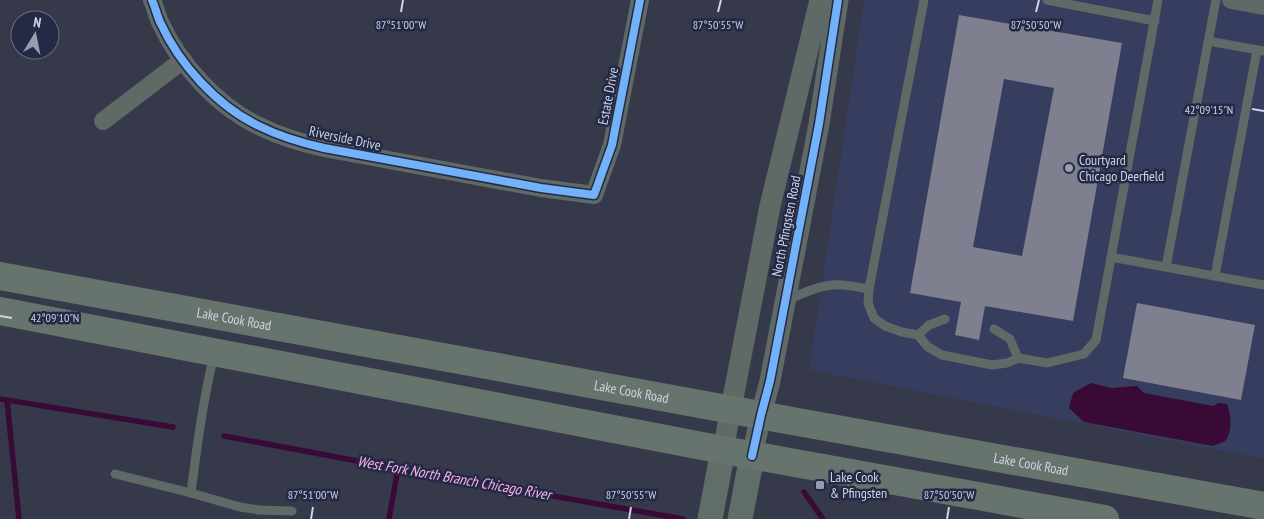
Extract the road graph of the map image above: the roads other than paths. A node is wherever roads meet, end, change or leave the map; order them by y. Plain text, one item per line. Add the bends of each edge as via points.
1 (152, 0) edge
2 (640, 0) edge
3 (820, 0) edge
4 (838, 0) edge
5 (924, 0) edge
6 (1047, 0) edge
7 (1158, 0) edge
8 (1216, 0) edge
9 (1230, 0) edge
10 (1264, 6) edge
11 (1155, 21) junction
12 (1208, 41) junction
13 (1261, 50) edge
14 (183, 60) junction
15 (103, 120) dead end
16 (594, 195) joint
17 (1111, 257) junction
18 (1166, 267) junction
19 (0, 276) edge
20 (1215, 276) junction
21 (1264, 285) edge
22 (869, 289) junction
23 (785, 301) junction
24 (0, 311) edge
25 (945, 319) dead end
26 (994, 329) dead end
27 (918, 335) junction
28 (214, 352) junction
29 (1018, 358) junction
30 (730, 409) junction
31 (761, 415) junction
32 (723, 450) junction
33 (752, 456) junction
34 (115, 474) dead end
35 (191, 493) junction
36 (1264, 506) edge
37 (742, 508) edge
38 (292, 511) dead end
39 (710, 519) edge
40 (1105, 519) edge

1 - 14 street, Riverside Drive via 160,22
2 - 16 street, Estate Drive via 612,145
3 - 30 street, North Pfingsten Road via 770,206
4 - 23 street, North Pfingsten Road via 819,124
5 - 22 lane
6 - 11 lane
7 - 11 lane
8 - 12 lane
9 - 10 street
11 - 17 lane
12 - 13 lane
12 - 18 lane
13 - 20 lane
14 - 15 street
14 - 16 street, Riverside Drive via 224,105 258,126 305,143
17 - 18 lane
17 - 29 lane via 1096,340 1084,354 1047,363
18 - 20 lane
19 - 30 main road, Lake Cook Road
20 - 21 lane
22 - 23 lane via 832,285 812,289
22 - 27 lane via 868,303 874,318 884,326
23 - 31 street, North Pfingsten Road
24 - 28 main road
25 - 27 lane via 929,325
26 - 29 lane via 1010,340
27 - 29 lane via 928,347 942,355 992,365
28 - 32 main road
28 - 35 lane
30 - 31 main road, Lake Cook Road
30 - 32 street, North Pfingsten Road
31 - 33 street, North Pfingsten Road
31 - 36 main road, Lake Cook Road
32 - 33 main road
32 - 39 main road
33 - 37 main road
33 - 40 main road via 1024,508
34 - 35 lane
35 - 38 lane via 259,510

